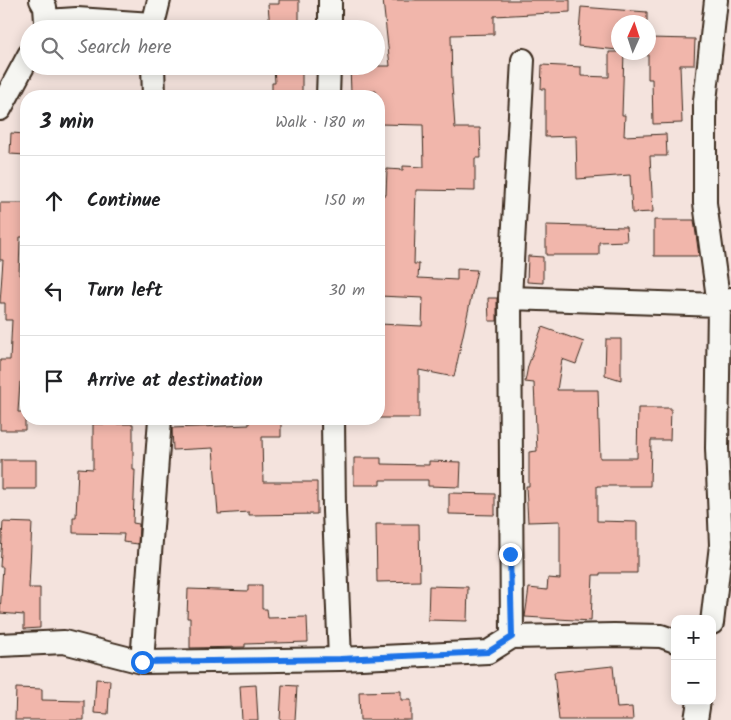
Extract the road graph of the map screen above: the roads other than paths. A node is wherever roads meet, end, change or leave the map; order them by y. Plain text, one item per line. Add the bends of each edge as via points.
1 (159, 0) edge
2 (330, 0) edge
3 (716, 0) edge
4 (43, 17) edge
5 (88, 20) edge
6 (154, 20) edge
7 (330, 20) edge
8 (523, 60) dead end
9 (16, 65) edge
10 (153, 75) edge
11 (329, 75) edge
12 (154, 90) edge
13 (328, 90) edge
14 (0, 109) edge
15 (510, 298) junction
16 (725, 302) edge
17 (160, 425) edge
18 (333, 425) edge
19 (713, 615) edge
20 (512, 637) junction
21 (671, 640) edge
22 (0, 645) edge
23 (340, 659) junction
24 (142, 662) junction
25 (698, 705) edge
26 (696, 720) edge

1 - 6 street
2 - 7 street
3 - 16 street via 705,101 705,203
4 - 5 street
8 - 15 street
9 - 14 street
10 - 12 street
11 - 13 street
15 - 16 street
15 - 20 street
16 - 19 street via 717,448 721,544
17 - 24 street
18 - 23 street
20 - 21 street via 614,635 661,636
20 - 23 street via 488,652
22 - 24 street via 64,642
23 - 24 street
25 - 26 street

